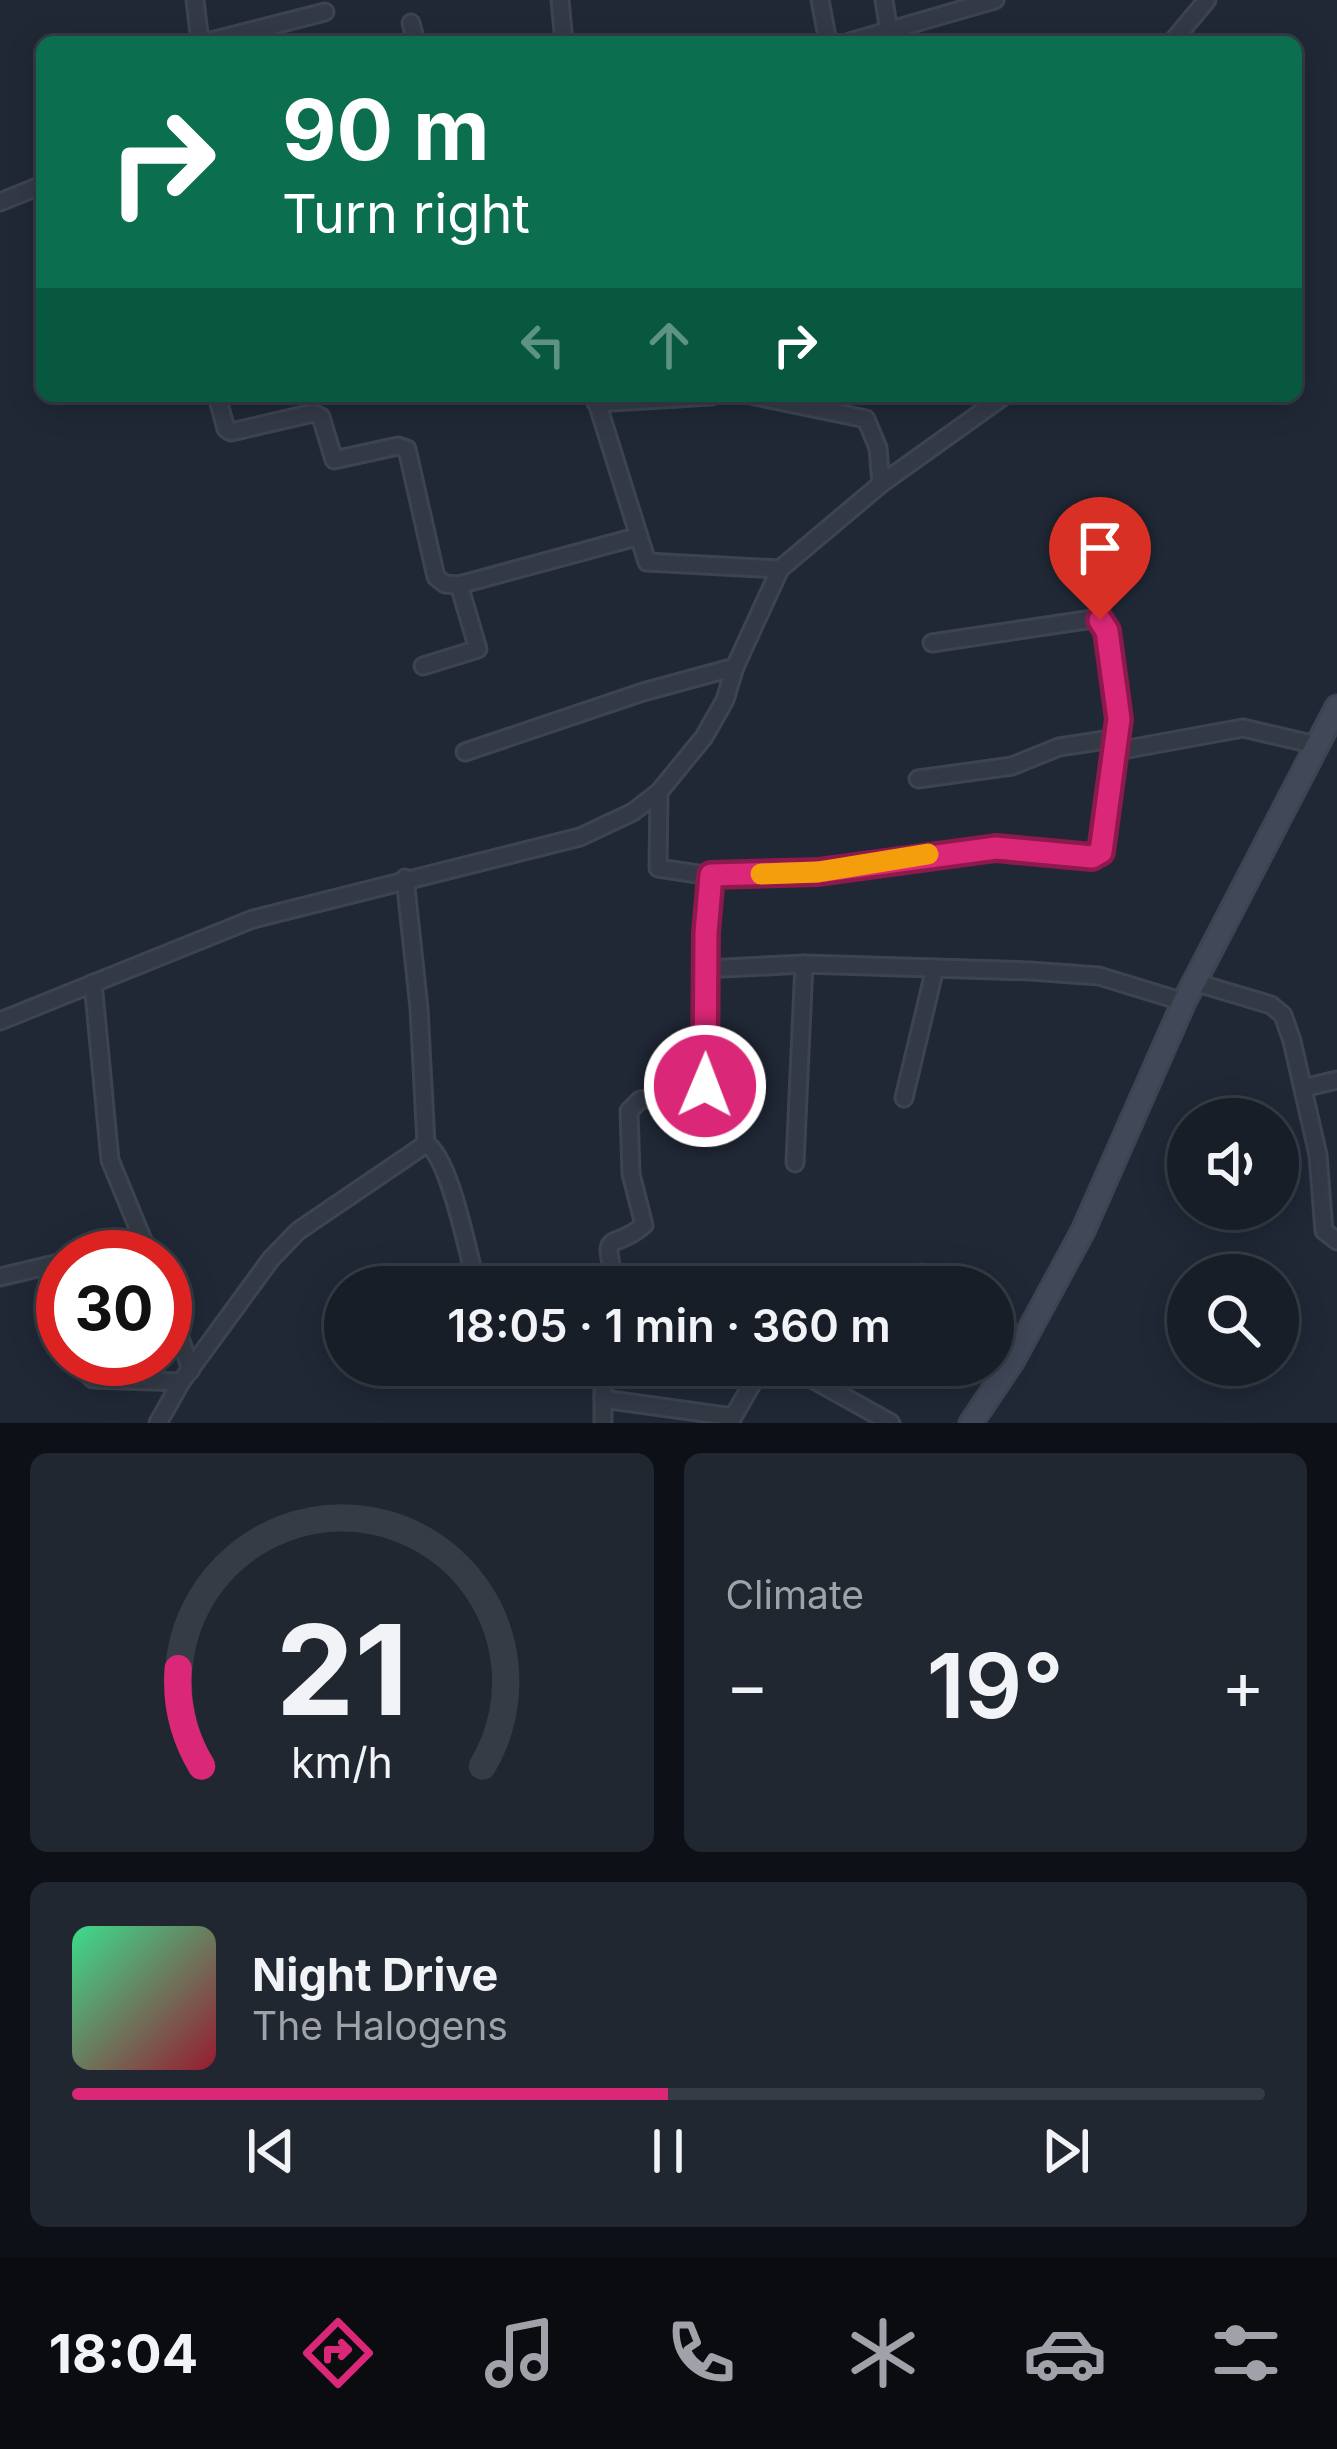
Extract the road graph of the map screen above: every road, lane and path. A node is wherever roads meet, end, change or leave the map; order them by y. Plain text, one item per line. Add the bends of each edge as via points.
1 (195, 0) edge
2 (560, 0) edge
3 (820, 0) edge
4 (884, 0) edge
5 (995, 0) edge
6 (1207, 0) edge
7 (325, 11) dead end
8 (411, 23) dead end
9 (889, 32) junction
10 (202, 36) edge
11 (227, 36) edge
12 (414, 36) edge
13 (563, 36) edge
14 (826, 36) edge
15 (873, 36) edge
16 (1177, 36) edge
17 (36, 187) edge
18 (0, 202) edge
19 (219, 402) edge
20 (597, 402) edge
21 (785, 402) edge
22 (996, 402) edge
23 (881, 484) junction
24 (636, 537) junction
25 (780, 569) junction
26 (459, 585) junction
27 (932, 643) dead end
28 (423, 666) dead end
29 (735, 668) junction
30 (1337, 707) edge
31 (1325, 741) edge
32 (1117, 745) junction
33 (465, 752) dead end
34 (918, 778) dead end
35 (659, 792) junction
36 (711, 875) junction
37 (405, 878) junction
38 (804, 964) junction
39 (934, 968) junction
40 (705, 969) junction
41 (93, 983) junction
42 (1189, 992) junction
43 (0, 1021) edge
44 (1337, 1080) edge
45 (1304, 1088) junction
46 (904, 1098) dead end
47 (426, 1144) junction
48 (795, 1162) dead end
49 (139, 1230) edge
50 (1337, 1241) edge
51 (471, 1266) edge
52 (612, 1266) edge
53 (36, 1268) edge
54 (0, 1277) edge
55 (1014, 1358) edge
56 (192, 1368) edge
57 (180, 1386) edge
58 (603, 1386) edge
59 (751, 1386) edge
60 (825, 1386) edge
61 (996, 1386) edge
62 (603, 1399) junction
63 (158, 1423) edge
64 (603, 1423) edge
65 (891, 1423) edge
66 (971, 1423) edge

1 - 10 street
2 - 13 street
3 - 14 street
4 - 9 street
5 - 9 street
6 - 16 street
7 - 11 street
8 - 12 street
9 - 15 street
17 - 18 street
19 - 26 street via 231,433 321,417 334,460 406,449 436,577
20 - 24 street
21 - 23 street via 866,418
22 - 23 street
23 - 25 street
24 - 25 street via 647,562 657,565
24 - 26 street
25 - 29 street
26 - 28 street via 478,649
27 - 32 street via 1100,620
29 - 33 street
29 - 35 street via 704,737
30 - 31 main road
31 - 32 street via 1243,728
31 - 42 main road
32 - 34 street via 1059,747 1012,766
32 - 36 street via 1103,847 1092,857 996,848 818,872
35 - 36 street via 658,868
35 - 37 street via 580,837
36 - 40 street
37 - 41 street via 253,919
37 - 47 street
38 - 39 street
38 - 40 street
38 - 48 street
39 - 42 street via 1099,976
39 - 46 street
40 - 52 street via 705,1086 640,1100 629,1111 631,1174 644,1225 612,1240
41 - 43 street
41 - 49 street via 110,1160
42 - 45 street via 1277,1008
42 - 55 main road via 1083,1232
44 - 45 street
45 - 50 street via 1323,1182 1322,1225
47 - 51 street via 435,1149
47 - 56 street via 298,1231
53 - 54 street
57 - 63 street
58 - 62 street
59 - 62 street via 734,1417
60 - 65 street
61 - 66 main road
62 - 64 street

